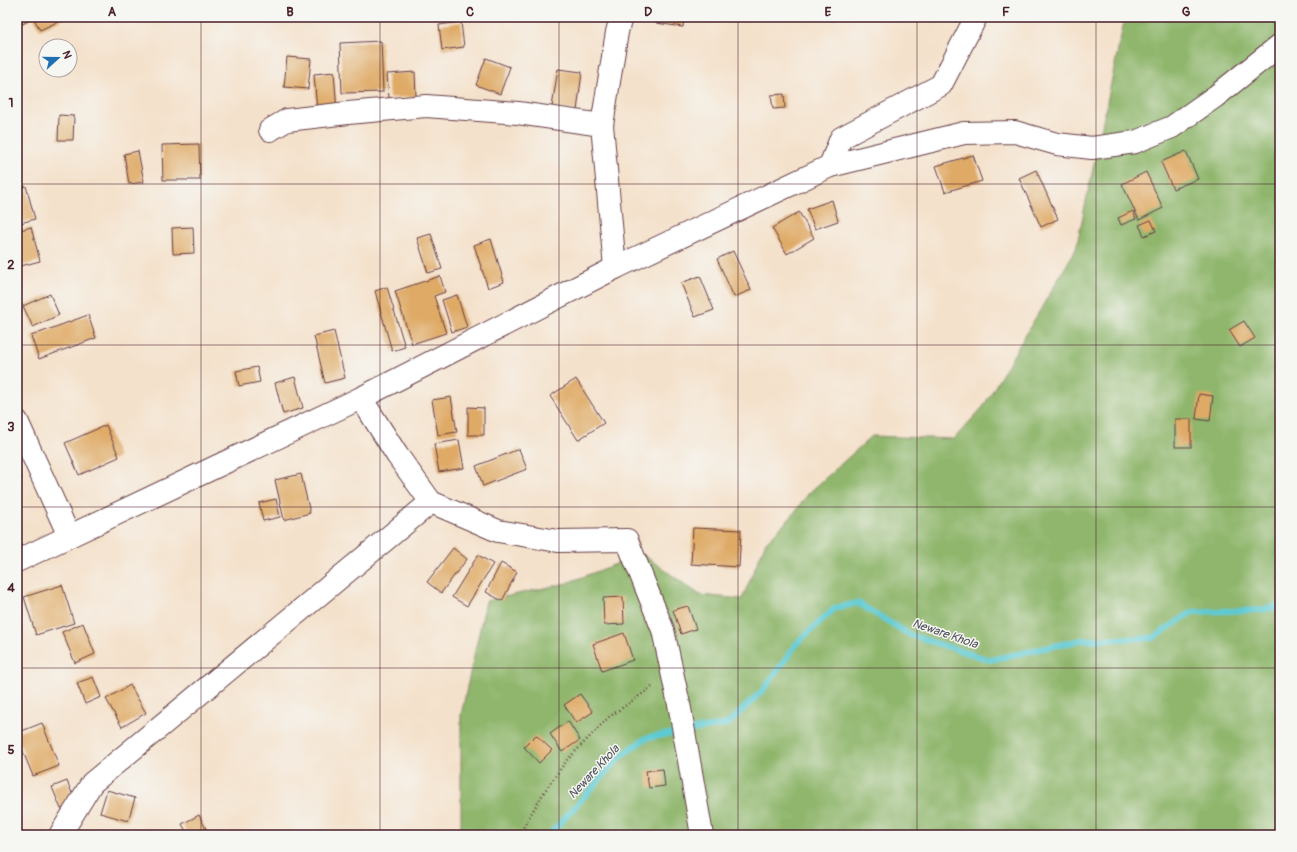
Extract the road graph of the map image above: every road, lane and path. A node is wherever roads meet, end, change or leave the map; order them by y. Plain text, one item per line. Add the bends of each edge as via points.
1 (621, 17) edge
2 (976, 17) edge
3 (1280, 45) edge
4 (602, 125) junction
5 (270, 130) dead end
6 (830, 166) junction
7 (615, 268) junction
8 (361, 398) junction
9 (17, 421) edge
10 (431, 502) junction
11 (69, 536) junction
12 (17, 561) edge
13 (672, 670) junction
14 (60, 835) edge
15 (521, 835) edge
16 (702, 835) edge

1 - 4 street
2 - 6 street via 941,85 841,138
3 - 6 street via 1172,127 1135,142 1092,148 1056,144 1015,132 964,133
4 - 5 street via 518,113 426,106 287,120
4 - 7 street
6 - 7 street
7 - 8 street
8 - 10 street
8 - 11 street
9 - 11 street
10 - 13 street via 498,531 558,541 627,540 663,630
10 - 14 street via 92,783
11 - 12 street
13 - 15 path via 610,717 567,760 544,792
13 - 16 street

